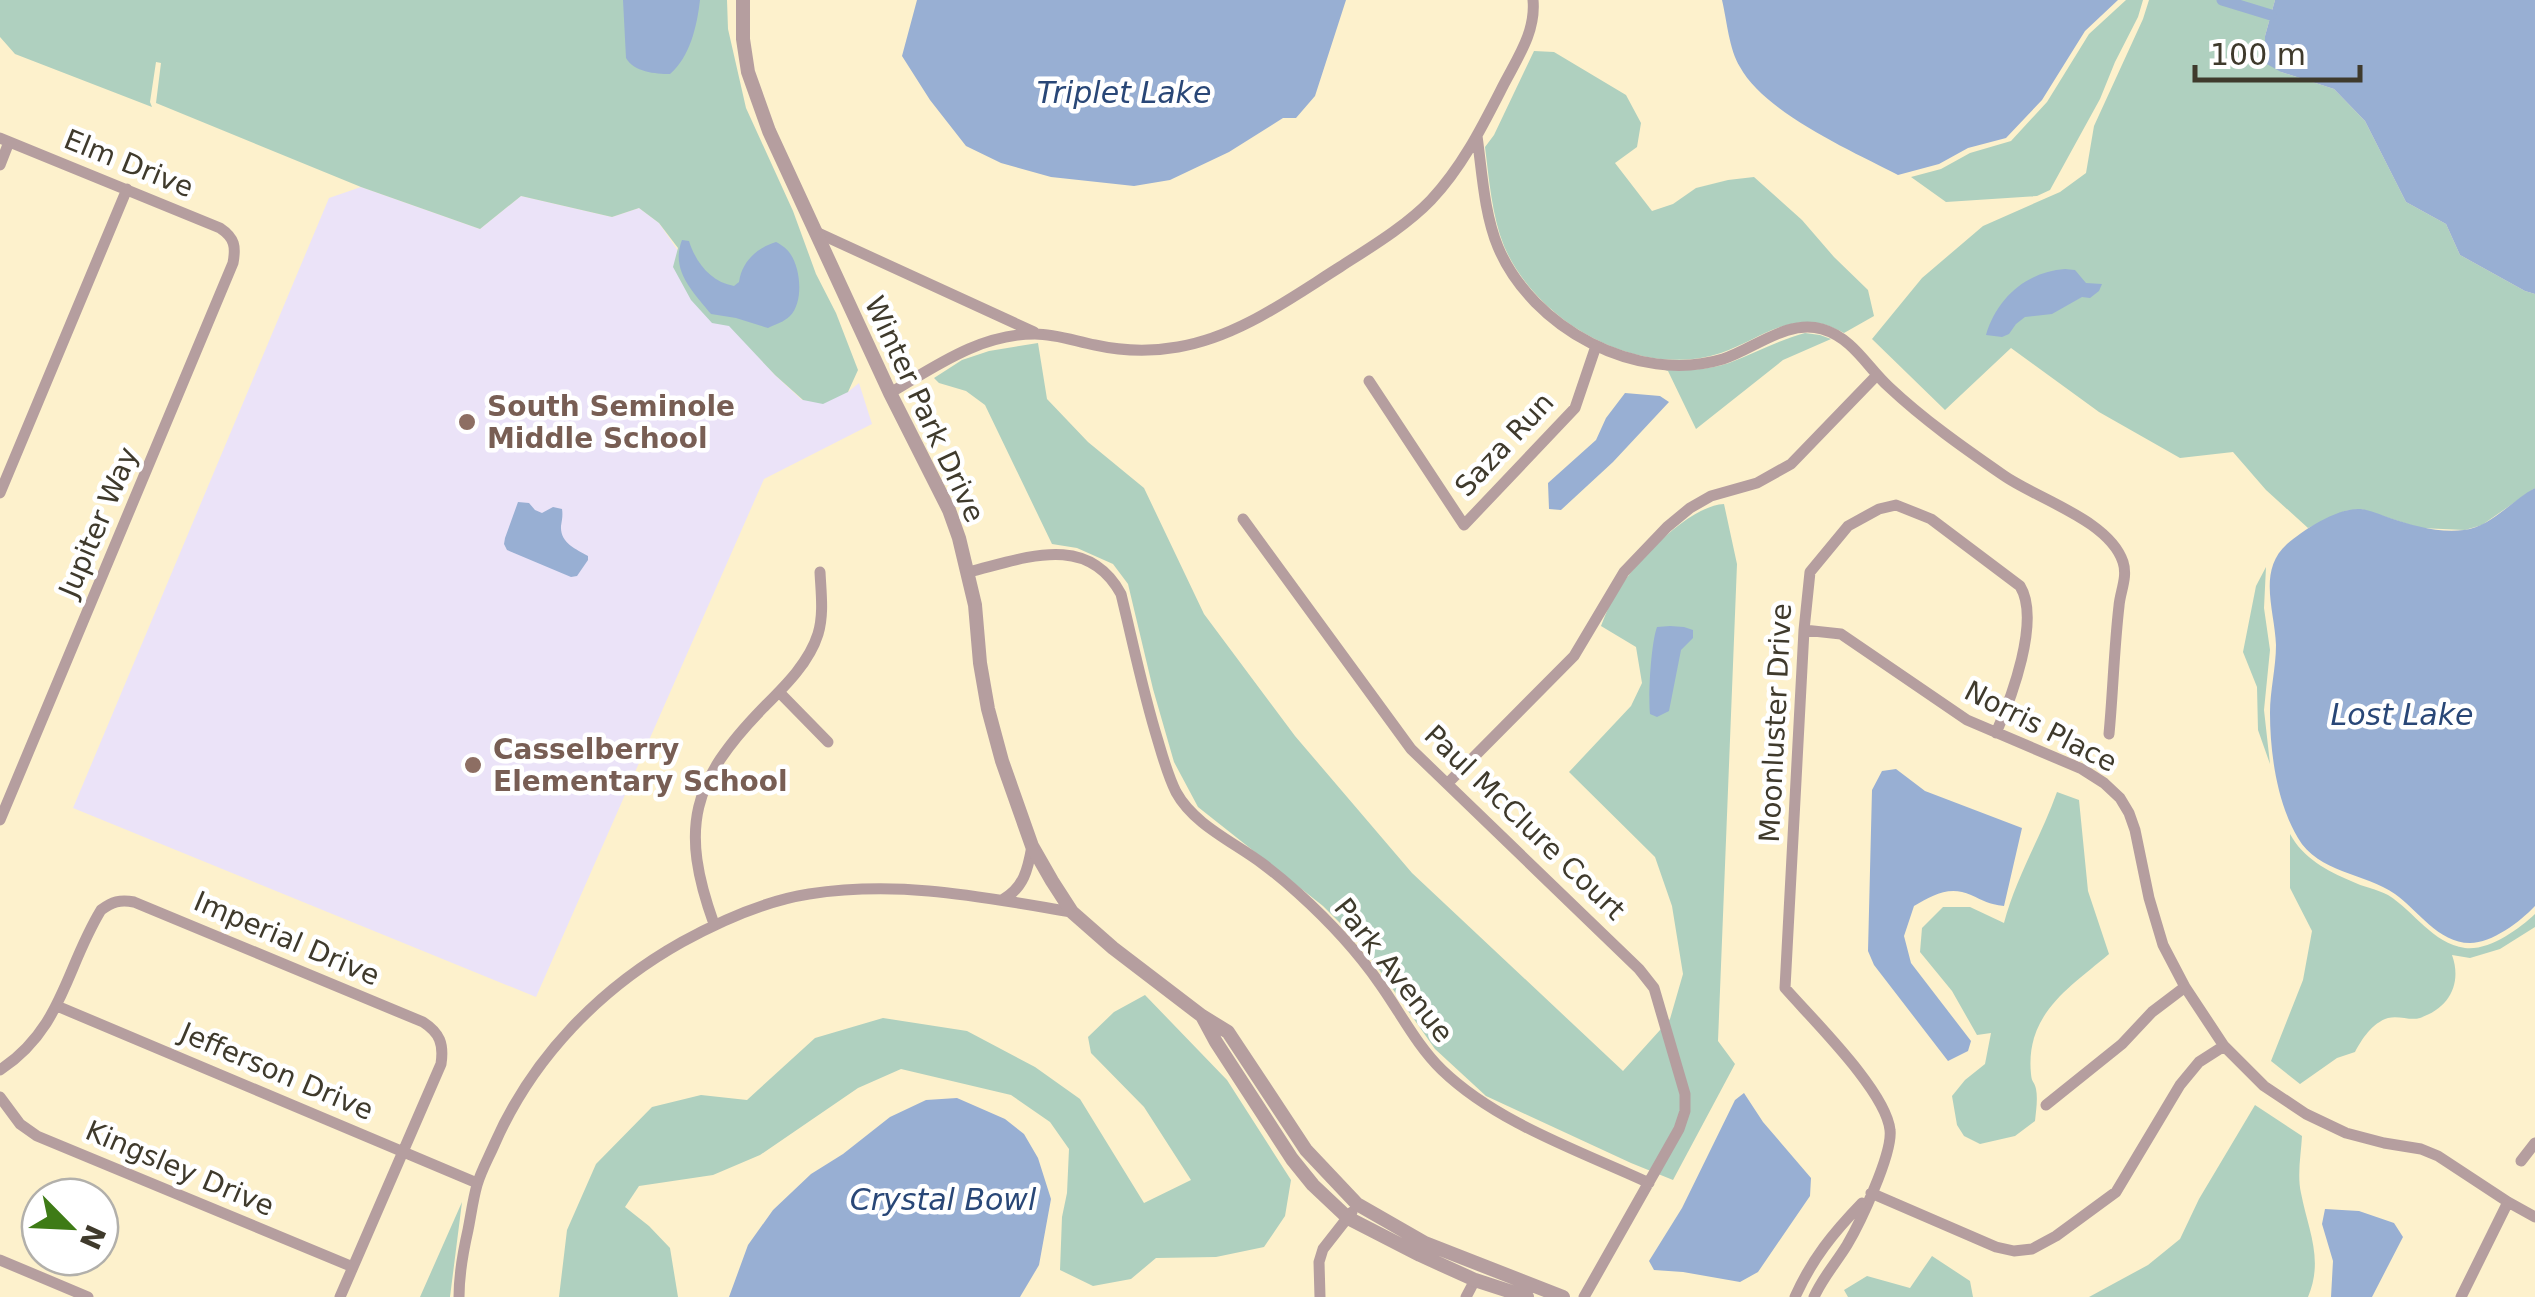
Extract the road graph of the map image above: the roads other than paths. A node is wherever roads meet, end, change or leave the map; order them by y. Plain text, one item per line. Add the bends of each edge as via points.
1 (743, 0) edge
2 (1533, 0) edge
3 (1477, 136) junction
4 (5, 140) edge
5 (0, 164) edge
6 (127, 189) junction
7 (816, 232) junction
8 (234, 241) joint
9 (1038, 334) junction
10 (1596, 346) junction
11 (1877, 375) junction
12 (1369, 382) dead end
13 (890, 393) junction
14 (0, 493) edge
15 (1244, 519) dead end
16 (820, 572) dead end
17 (968, 572) junction
18 (1804, 630) junction
19 (779, 692) junction
20 (1996, 733) junction
21 (2109, 734) dead end
22 (828, 742) dead end
23 (1448, 783) junction
24 (0, 820) edge
25 (1032, 846) junction
26 (1002, 900) junction
27 (1072, 912) junction
28 (714, 924) junction
29 (2185, 987) junction
30 (57, 1006) junction
31 (2224, 1046) junction
32 (0, 1070) edge
33 (0, 1098) edge
34 (2046, 1106) dead end
35 (2535, 1142) edge
36 (403, 1150) junction
37 (2521, 1161) dead end
38 (1649, 1182) junction
39 (477, 1183) junction
40 (1872, 1193) junction
41 (2508, 1202) junction
42 (1353, 1211) junction
43 (2535, 1217) edge
44 (0, 1260) edge
45 (1810, 1266) junction
46 (353, 1268) junction
47 (1823, 1277) junction
48 (1481, 1287) edge
49 (88, 1297) edge
50 (340, 1297) edge
51 (458, 1297) edge
52 (1320, 1297) edge
53 (1466, 1297) edge
54 (1527, 1297) edge
55 (1563, 1297) edge
56 (1584, 1297) edge
57 (1795, 1297) edge
58 (1814, 1297) edge
59 (2461, 1297) edge

1 - 7 street, Winter Park Drive via 748,72
2 - 3 street via 1530,33
3 - 9 street via 1416,213 1247,324 1178,347 1139,351
3 - 10 street via 1490,216 1510,269 1546,314
4 - 5 street
4 - 6 street, Elm Drive
6 - 8 street, Elm Drive via 220,228
6 - 14 street
7 - 9 street
7 - 13 street, Winter Park Drive
8 - 24 street, Jupiter Way via 233,263
9 - 13 street via 982,342
10 - 11 street via 1630,358 1696,364 1804,327 1840,337
10 - 12 street, Saza Run via 1574,408 1464,525
11 - 21 street via 1991,466 2071,511 2122,558
11 - 23 street via 1791,464 1711,496 1667,527 1624,572 1574,656
13 - 17 street, Winter Park Drive via 949,510
15 - 23 street, Paul McClure Court via 1411,749
16 - 19 street via 818,635
17 - 25 street, Winter Park Drive via 988,709
17 - 38 street, Park Avenue via 1060,554 1079,556 1113,578 1169,776 1189,810 1263,864 1338,933 1420,1044 1470,1094
18 - 20 street, Norris Place via 1841,634
18 - 20 street, Moonluster Drive via 1810,572 1848,526 1896,506 1931,519 2026,596 2026,636
18 - 40 street, Moonluster Drive via 1784,988 1887,1114 1891,1133
19 - 22 street
19 - 28 street via 735,737 703,791 695,858
20 - 29 street, Norris Place via 2082,769 2120,798 2135,830 2163,944
23 - 38 street, Paul McClure Court via 1654,988 1685,1111
25 - 26 street via 1022,884
25 - 27 street, Winter Park Drive
26 - 27 street
26 - 28 street via 860,888 807,894
27 - 42 street, Winter Park Drive via 1228,1032
28 - 39 street via 616,984 558,1042 508,1114
29 - 31 street, Norris Place
29 - 34 street
30 - 32 street via 28,1048
30 - 36 street, Jefferson Drive
30 - 36 street, Imperial Drive via 94,921 110,903 123,900 423,1022 443,1050
31 - 40 street via 2180,1085 2116,1192 2032,1249 1996,1247
31 - 41 street, Norris Place via 2264,1086 2306,1114 2346,1133 2438,1156
33 - 46 street, Kingsley Drive via 37,1136
35 - 37 street
36 - 39 street, Jefferson Drive
36 - 46 street
38 - 56 street
39 - 51 street
40 - 45 street, Moonluster Drive
40 - 47 street, Moonluster Drive
41 - 43 street, Norris Place
41 - 59 street
42 - 48 street, Winter Park Drive
42 - 52 street via 1323,1249
42 - 55 street, Winter Park Drive
44 - 49 street
45 - 47 street
45 - 57 street, Moonluster Drive
46 - 50 street
47 - 58 street, Moonluster Drive
48 - 53 street
48 - 54 street, Winter Park Drive

